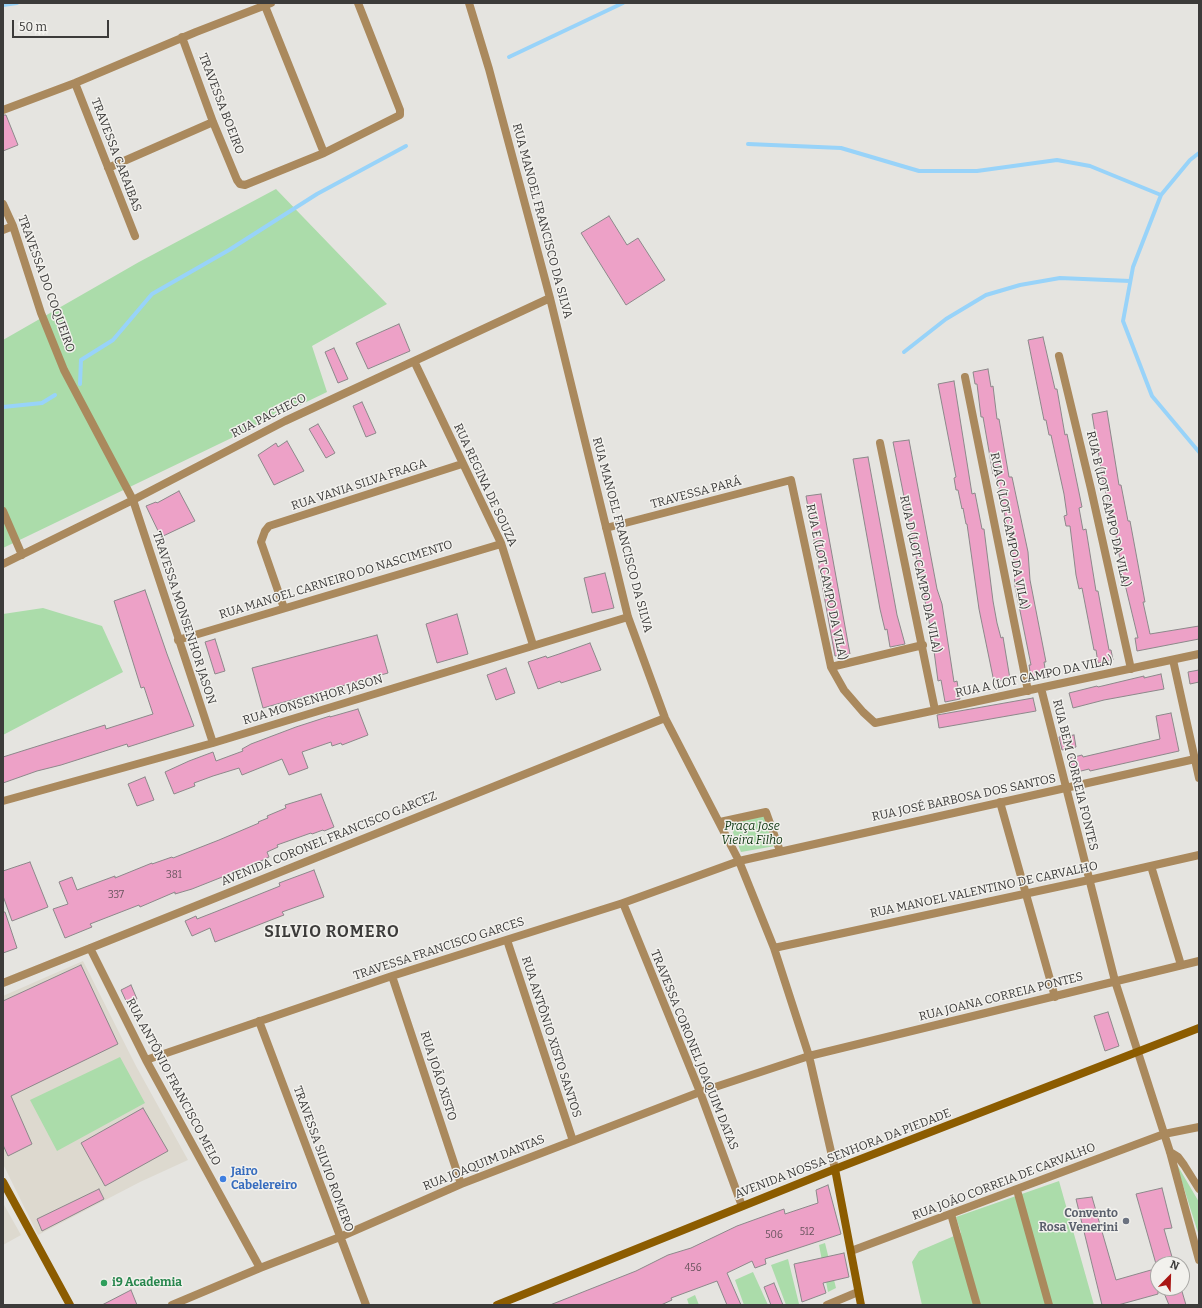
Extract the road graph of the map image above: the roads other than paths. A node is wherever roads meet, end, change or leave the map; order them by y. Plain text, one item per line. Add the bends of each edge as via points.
1 (358, 3) edge
2 (469, 3) edge
3 (268, 4) edge
4 (182, 37) junction
5 (75, 83) junction
6 (3, 110) edge
7 (213, 122) junction
8 (324, 153) junction
9 (108, 168) junction
10 (3, 204) edge
11 (13, 226) junction
12 (3, 230) edge
13 (135, 236) dead end
14 (550, 298) junction
15 (1060, 356) dead end
16 (414, 361) junction
17 (965, 377) dead end
18 (880, 443) dead end
19 (462, 464) junction
20 (792, 480) joint
21 (133, 500) junction
22 (3, 511) edge
23 (606, 528) junction
24 (501, 544) junction
25 (22, 555) junction
26 (3, 564) edge
27 (284, 608) junction
28 (628, 617) junction
29 (178, 640) junction
30 (533, 645) junction
31 (923, 645) junction
32 (1199, 654) edge
33 (1173, 660) junction
34 (831, 667) junction
35 (1131, 669) junction
36 (1041, 688) junction
37 (1028, 691) junction
38 (935, 710) junction
39 (665, 718) junction
40 (875, 723) joint
41 (213, 743) junction
42 (1195, 759) junction
43 (1199, 778) edge
44 (1066, 787) junction
45 (3, 801) edge
46 (1000, 802) junction
47 (720, 822) junction
48 (780, 850) junction
49 (1199, 855) edge
50 (739, 861) junction
51 (1151, 866) junction
52 (1089, 880) junction
53 (1025, 894) junction
54 (623, 903) junction
55 (507, 940) junction
56 (90, 948) junction
57 (774, 948) junction
58 (1199, 961) edge
59 (1181, 965) junction
60 (392, 976) junction
61 (1115, 981) junction
62 (3, 982) edge
63 (1055, 997) junction
64 (259, 1021) junction
65 (1199, 1028) edge
66 (1138, 1053) junction
67 (809, 1056) junction
68 (146, 1060) junction
69 (700, 1092) junction
70 (1199, 1127) edge
71 (1164, 1134) junction
72 (573, 1141) junction
73 (1170, 1152) junction
74 (835, 1169) junction
75 (3, 1182) edge
76 (461, 1184) junction
77 (1199, 1188) edge
78 (1017, 1190) junction
79 (742, 1206) junction
80 (951, 1214) junction
81 (340, 1237) junction
82 (851, 1251) junction
83 (1199, 1260) edge
84 (260, 1268) junction
85 (858, 1292) junction
86 (70, 1305) edge
87 (172, 1305) edge
88 (366, 1305) edge
89 (497, 1305) edge
90 (827, 1305) edge
91 (861, 1305) edge
92 (977, 1305) edge
93 (1049, 1305) edge

1 - 8 street via 400,110 399,116
2 - 14 street, RUA MANOEL FRANCISCO DA SILVA
3 - 4 street
3 - 8 street
4 - 5 street
4 - 7 street, TRAVESSA BOEIRO
5 - 6 street
5 - 9 street, TRAVESSA CARAIBAS
7 - 8 street, TRAVESSA BOEIRO via 240,184 245,185
7 - 9 street
9 - 13 street, TRAVESSA CARAIBAS
10 - 11 street, TRAVESSA DO COQUEIRO
11 - 12 street
11 - 21 street, TRAVESSA DO COQUEIRO via 41,313 64,370
14 - 16 street, RUA PACHECO
14 - 23 street, RUA MANOEL FRANCISCO DA SILVA
15 - 35 street, RUA B (LOT CAMPO DA VILA)
16 - 19 street, RUA REGINA DE SOUZA
16 - 21 street, RUA PACHECO via 285,421
17 - 37 street, RUA C (LOT CAMPO DA VILA)
18 - 31 street, RUA D (LOT CAMPO DA VILA)
19 - 24 street, RUA REGINA DE SOUZA
19 - 27 street, RUA VANIA SILVA FRAGA via 270,526 261,542
20 - 23 street, TRAVESSA PARÁ
20 - 34 street, RUA E (LOT CAMPO DA VILA)
21 - 25 street, RUA PACHECO
21 - 29 street, TRAVESSA MONSENHOR JASON
22 - 25 street
23 - 28 street, RUA MANOEL FRANCISCO DA SILVA
24 - 27 street, RUA MANOEL CARNEIRO DO NASCIMENTO
24 - 30 street, RUA REGINA DE SOUZA
25 - 26 street, RUA PACHECO
27 - 29 street, RUA MANOEL CARNEIRO DO NASCIMENTO
28 - 30 street, RUA MONSENHOR JASON
28 - 39 street, RUA MANOEL FRANCISCO DA SILVA
29 - 41 street, TRAVESSA MONSENHOR JASON
30 - 41 street, RUA MONSENHOR JASON
31 - 34 street
31 - 38 street, RUA D (LOT CAMPO DA VILA)
32 - 33 street, RUA A (LOT CAMPO DA VILA)
33 - 35 street, RUA A (LOT CAMPO DA VILA)
33 - 42 street
34 - 40 street, RUA E (LOT CAMPO DA VILA) via 844,690
35 - 36 street, RUA A (LOT CAMPO DA VILA)
36 - 37 street, RUA A (LOT CAMPO DA VILA)
36 - 44 street, RUA BEM CORREIA FONTES
37 - 38 street, RUA A (LOT CAMPO DA VILA)
38 - 40 street, RUA A (LOT CAMPO DA VILA)
39 - 47 street, RUA MANOEL FRANCISCO DA SILVA
39 - 56 street, AVENIDA CORONEL FRANCISCO GARCEZ
41 - 45 street, RUA MONSENHOR JASON
42 - 43 street
42 - 44 street, RUA JOSÉ BARBOSA DOS SANTOS
44 - 46 street, RUA JOSÉ BARBOSA DOS SANTOS
44 - 52 street, RUA BEM CORREIA FONTES
46 - 48 street, RUA JOSÉ BARBOSA DOS SANTOS
46 - 53 street
47 - 48 street via 766,812
47 - 50 street, RUA MANOEL FRANCISCO DA SILVA
48 - 50 street, RUA JOSÉ BARBOSA DOS SANTOS
49 - 51 street, RUA MANOEL VALENTINO DE CARVALHO
50 - 54 street, TRAVESSA FRANCISCO GARCES
50 - 57 street, RUA MANOEL FRANCISCO DA SILVA
51 - 52 street, RUA MANOEL VALENTINO DE CARVALHO
51 - 59 street
52 - 53 street, RUA MANOEL VALENTINO DE CARVALHO
52 - 61 street, RUA BEM CORREIA FONTES
53 - 57 street, RUA MANOEL VALENTINO DE CARVALHO
53 - 63 street
54 - 55 street, TRAVESSA FRANCISCO GARCES
54 - 69 street, TRAVESSA CORONEL JOAQUIM DATAS
55 - 60 street, TRAVESSA FRANCISCO GARCES
55 - 72 street, RUA ANTÔNIO XISTO SANTOS
56 - 62 street, AVENIDA CORONEL FRANCISCO GARCEZ
56 - 68 street, RUA ANTÔNIO FRANCISCO MELO
57 - 67 street, RUA MANOEL FRANCISCO DA SILVA
58 - 59 street, RUA JOANA CORREIA PONTES
59 - 61 street, RUA JOANA CORREIA PONTES
60 - 64 street, TRAVESSA FRANCISCO GARCES
60 - 76 street, RUA JOÃO XISTO
61 - 63 street, RUA JOANA CORREIA PONTES
61 - 66 street, RUA BEM CORREIA FONTES
63 - 67 street, RUA JOANA CORREIA PONTES
64 - 68 street, TRAVESSA FRANCISCO GARCES
64 - 81 street, TRAVESSA SILVIO ROMERO
65 - 66 main road, AVENIDA NOSSA SENHORA DA PIEDADE
66 - 71 street, RUA BEM CORREIA FONTES
66 - 74 main road, AVENIDA NOSSA SENHORA DA PIEDADE
67 - 69 street, RUA JOAQUIM DANTAS
67 - 74 street, RUA MANOEL FRANCISCO DA SILVA
68 - 84 street, RUA ANTÔNIO FRANCISCO MELO
69 - 72 street, RUA JOAQUIM DANTAS
69 - 79 street, TRAVESSA CORONEL JOAQUIM DATAS
70 - 71 street, RUA JOÃO CORREIA DE CARVALHO
71 - 73 street, RUA BEM CORREIA FONTES
71 - 78 street, RUA JOÃO CORREIA DE CARVALHO
72 - 76 street, RUA JOAQUIM DANTAS
73 - 77 street via 1178,1157
73 - 83 street, RUA BEM CORREIA FONTES
74 - 79 main road, AVENIDA NOSSA SENHORA DA PIEDADE
74 - 82 main road
75 - 86 main road
76 - 81 street, RUA JOAQUIM DANTAS
78 - 80 street, RUA JOÃO CORREIA DE CARVALHO
78 - 93 street
79 - 89 main road, AVENIDA NOSSA SENHORA DA PIEDADE
80 - 82 street, RUA JOÃO CORREIA DE CARVALHO
80 - 92 street
81 - 84 street, RUA JOAQUIM DANTAS
81 - 88 street, TRAVESSA SILVIO ROMERO
82 - 85 main road
84 - 87 street, RUA JOAQUIM DANTAS
85 - 90 street
85 - 91 main road

